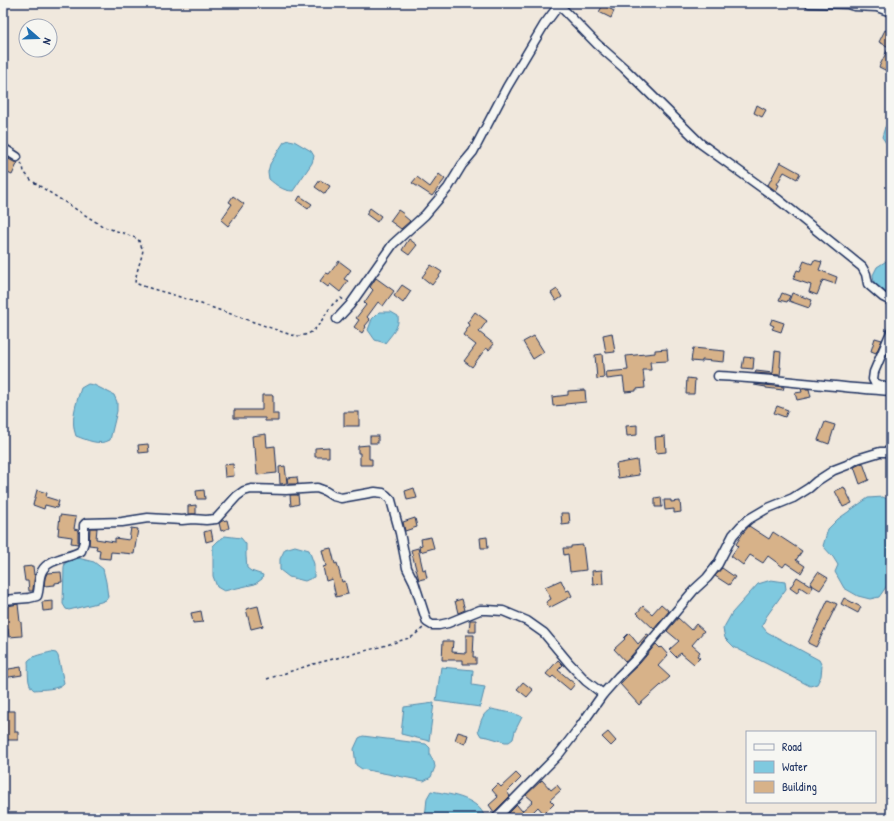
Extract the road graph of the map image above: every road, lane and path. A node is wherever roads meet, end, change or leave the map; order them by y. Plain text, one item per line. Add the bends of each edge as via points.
1 (809, 3) edge
2 (559, 4) edge
3 (891, 12) edge
4 (3, 148) edge
5 (17, 157) joint
6 (891, 301) edge
7 (350, 305) junction
8 (337, 319) dead end
9 (891, 332) edge
10 (718, 376) dead end
11 (891, 390) edge
12 (891, 452) edge
13 (3, 600) edge
14 (432, 625) junction
15 (267, 679) dead end
16 (602, 694) junction
17 (496, 818) edge

1 - 3 street via 877,7
2 - 6 street via 700,143 779,200 862,267 868,284
2 - 7 street via 507,87 473,152 425,215 393,244
4 - 5 street
5 - 7 path via 24,172 32,181 104,228 138,239 144,250 135,283 141,286 299,337 318,327 340,298
7 - 8 street
9 - 11 street via 873,378 875,383
10 - 11 street
12 - 16 street via 880,452 857,459 834,470 793,498 750,518 733,535 718,564 707,578
13 - 14 street via 37,596 42,570 51,562 81,551 86,523 148,518 212,520 244,491 317,488 340,498 375,492 382,493 391,500 407,568 427,622
14 - 15 path via 424,627 412,637
14 - 16 street via 448,623 480,610 503,612 527,621 544,633 586,681
16 - 17 street via 559,754

